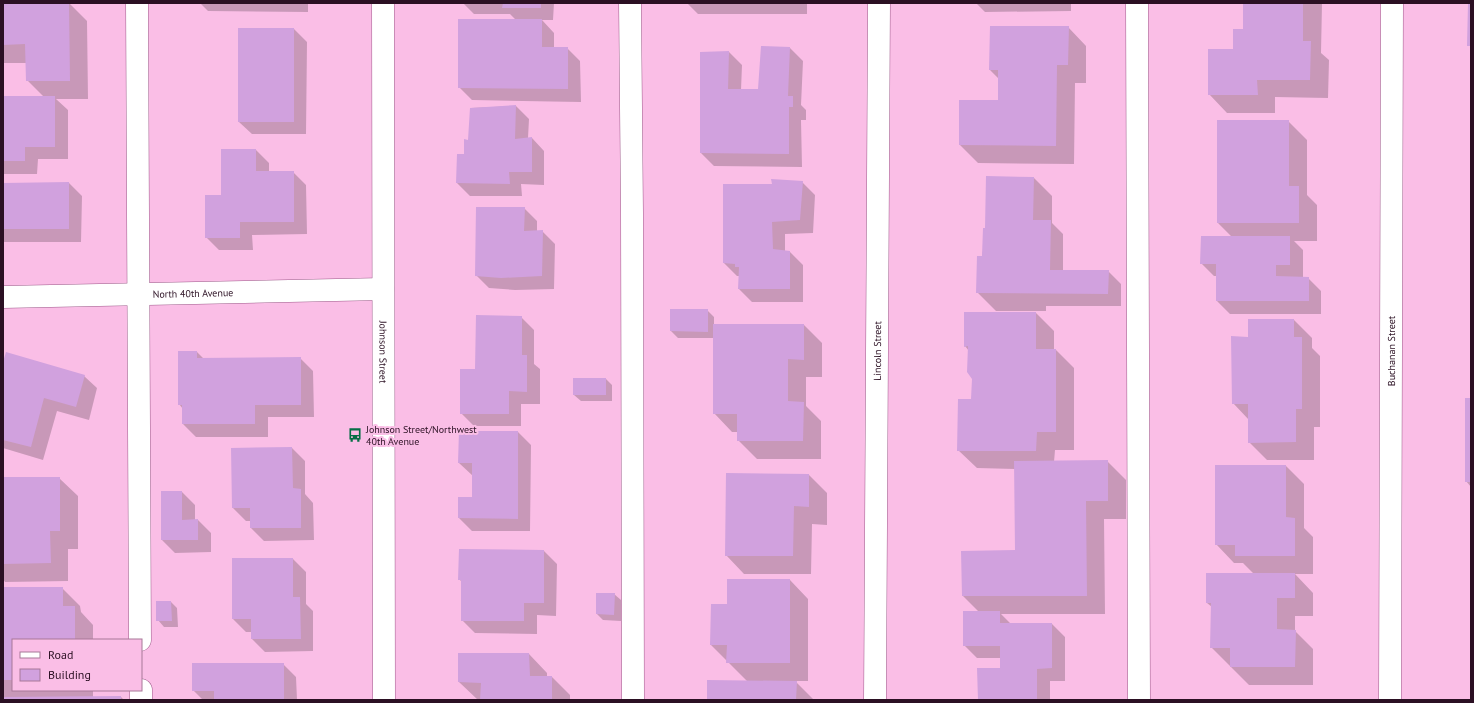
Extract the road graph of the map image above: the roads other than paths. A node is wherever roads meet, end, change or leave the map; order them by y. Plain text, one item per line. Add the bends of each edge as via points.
1 (137, 3) edge
2 (383, 3) edge
3 (630, 3) edge
4 (880, 3) edge
5 (1137, 3) edge
6 (1392, 3) edge
7 (383, 289) junction
8 (138, 294) junction
9 (3, 297) edge
10 (140, 639) edge
11 (384, 700) edge
12 (633, 700) edge
13 (875, 700) edge
14 (1139, 700) edge
15 (1390, 700) edge

1 - 8 street
2 - 7 street, Johnson Street
3 - 12 street
4 - 13 street, Lincoln Street
5 - 14 street
6 - 15 street, Buchanan Street
7 - 8 street, North 40th Avenue
7 - 11 street, Johnson Street
8 - 9 street, North 40th Avenue
8 - 10 street

